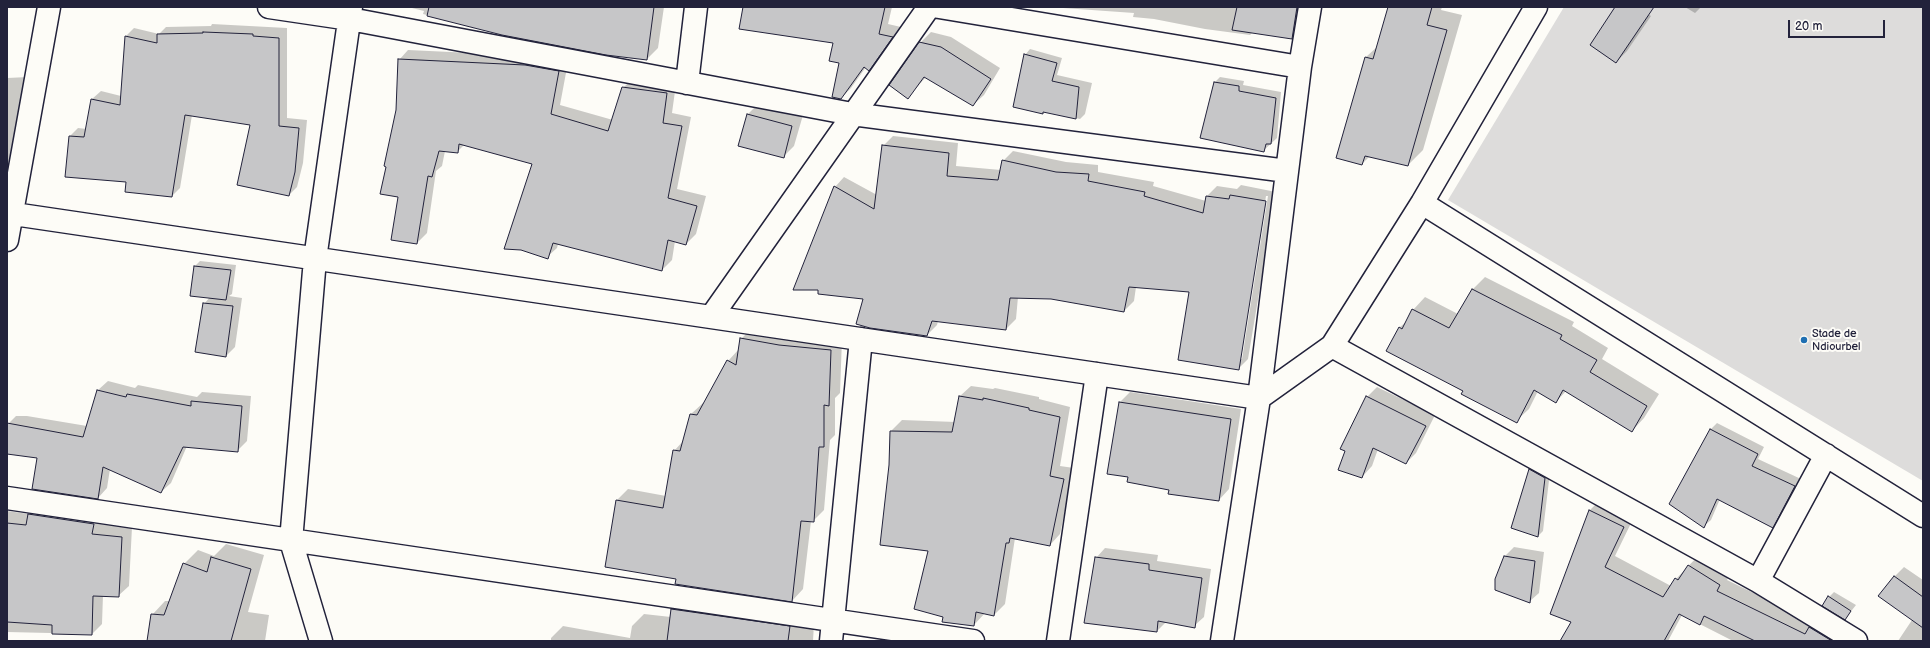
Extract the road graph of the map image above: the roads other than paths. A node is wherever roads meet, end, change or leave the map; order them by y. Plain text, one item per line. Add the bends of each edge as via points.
1 (49, 7) edge
2 (269, 7) edge
3 (696, 7) edge
4 (929, 7) edge
5 (939, 7) edge
6 (1310, 7) edge
7 (1536, 7) edge
8 (350, 13) edge
9 (1300, 67) junction
10 (687, 83) junction
11 (852, 114) junction
12 (1287, 171) junction
13 (1422, 203) junction
14 (9, 213) edge
15 (7, 240) edge
16 (315, 259) junction
17 (711, 317) junction
18 (861, 339) junction
19 (1332, 346) junction
20 (1097, 374) junction
21 (1259, 398) junction
22 (1826, 455) junction
23 (7, 498) edge
24 (1923, 516) edge
25 (291, 541) junction
26 (1758, 581) junction
27 (832, 631) edge
28 (321, 641) edge
29 (973, 641) edge
30 (1058, 641) edge
31 (1222, 641) edge
32 (1856, 641) edge

1 - 14 street
2 - 8 street
3 - 10 street
4 - 11 street
5 - 9 street
6 - 9 street
7 - 13 street
8 - 10 street
8 - 16 street
9 - 12 street
10 - 11 street
11 - 12 street
11 - 17 street
12 - 21 street
13 - 19 street
13 - 22 street
14 - 15 street
14 - 16 street
16 - 17 street
16 - 25 street
17 - 18 street
18 - 20 street
18 - 27 street
19 - 21 street
19 - 26 street
20 - 21 street
20 - 30 street
21 - 31 street
22 - 24 street
22 - 26 street
23 - 25 street
25 - 27 street
25 - 28 street
26 - 32 street
27 - 29 street

